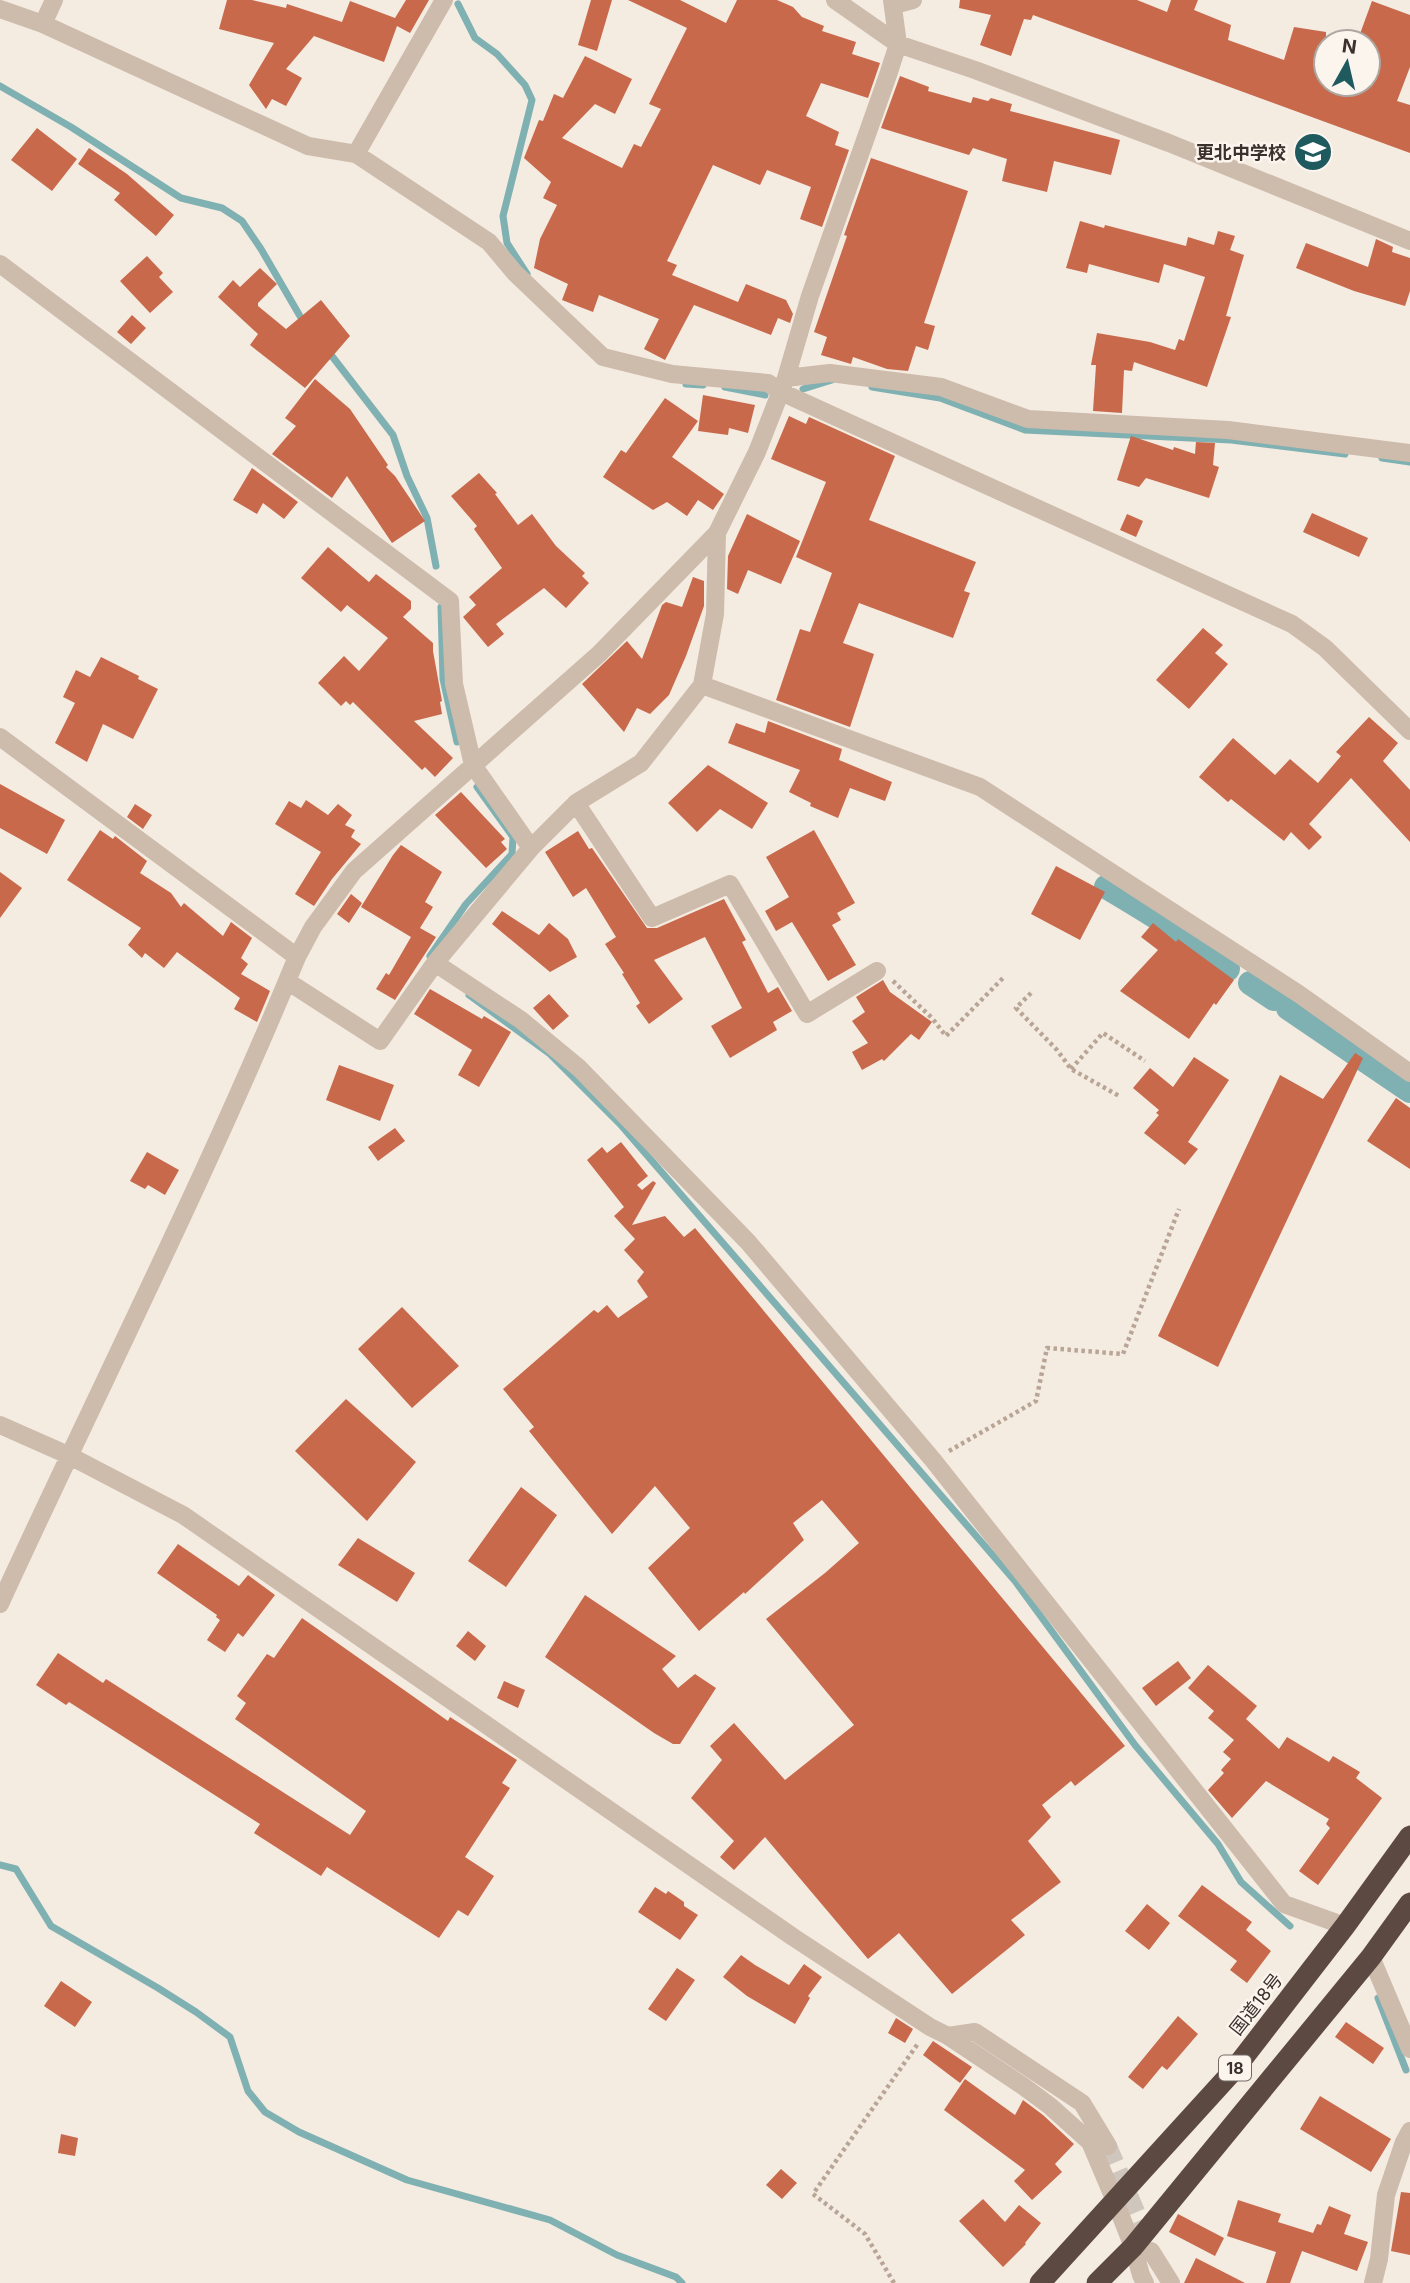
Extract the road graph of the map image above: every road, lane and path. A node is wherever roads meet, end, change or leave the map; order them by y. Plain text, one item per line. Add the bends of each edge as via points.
1 (54, 0) edge
2 (443, 0) edge
3 (835, 0) edge
4 (913, 0) edge
5 (893, 3) edge
6 (0, 9) edge
7 (43, 24) junction
8 (898, 44) junction
9 (356, 154) junction
10 (1410, 241) edge
11 (0, 264) edge
12 (783, 385) junction
13 (1410, 453) edge
14 (717, 533) junction
15 (702, 685) junction
16 (1410, 732) edge
17 (0, 737) edge
18 (473, 765) junction
19 (576, 803) junction
20 (531, 848) junction
21 (297, 957) junction
22 (435, 963) junction
23 (877, 971) joint
24 (1005, 976) dead end
25 (288, 981) junction
26 (1031, 993) dead end
27 (1145, 1061) dead end
28 (1071, 1069) junction
29 (1410, 1073) edge
30 (1121, 1097) dead end
31 (1179, 1209) dead end
32 (0, 1425) edge
33 (68, 1455) junction
34 (933, 1460) junction
35 (0, 1604) edge
36 (1410, 1836) edge
37 (1410, 1903) edge
38 (1345, 1926) junction
39 (1371, 1957) junction
40 (930, 2027) junction
41 (948, 2036) junction
42 (1410, 2049) edge
43 (1410, 2131) edge
44 (1108, 2146) tunnel mouth
45 (1115, 2201) junction
46 (1142, 2249) junction
47 (894, 2283) edge
48 (1040, 2283) edge
49 (1097, 2283) edge
50 (1145, 2283) edge
51 (1171, 2283) edge
52 (1373, 2283) edge

1 - 7 street
2 - 9 street
3 - 8 street
4 - 5 street
5 - 8 street
6 - 7 street
7 - 9 street via 308,146
8 - 10 street via 1170,143
8 - 12 street
9 - 12 street via 489,242 603,357 672,374
11 - 18 street via 450,601 454,684
12 - 13 street via 830,373 941,387 1028,419 1228,430
12 - 14 street via 757,452
12 - 16 street via 1292,624 1325,648
14 - 15 street via 715,614
14 - 18 street via 599,654
15 - 19 street via 641,763
15 - 29 street via 980,788 1299,994
17 - 21 street
18 - 20 street
18 - 21 street via 354,871
19 - 20 street
19 - 23 street via 652,918 730,884 807,1014
20 - 22 street
21 - 25 street
22 - 25 street via 380,1041
22 - 34 street via 521,1020 579,1068 748,1242
23 - 24 path via 880,968 946,1036
25 - 33 street
26 - 28 path via 1016,1008
27 - 28 path via 1103,1033
28 - 30 path
31 - 34 path via 1123,1354 1047,1348 1036,1401
32 - 33 street
33 - 35 street
33 - 40 street via 183,1515
34 - 38 street via 1284,1904
36 - 38 highway, 国道18号 / 18
37 - 39 highway, 18
38 - 45 highway, 国道18号 / 18 via 1233,2070
39 - 42 street
39 - 46 highway, 18
40 - 41 street
40 - 47 path via 813,2194 865,2234
41 - 44 street via 975,2032 1082,2104
41 - 45 street via 1050,2106 1090,2142
43 - 52 street via 1386,2195
45 - 46 street
45 - 48 highway, 国道18号 / 18
46 - 49 highway, 18
46 - 50 street
46 - 51 street

